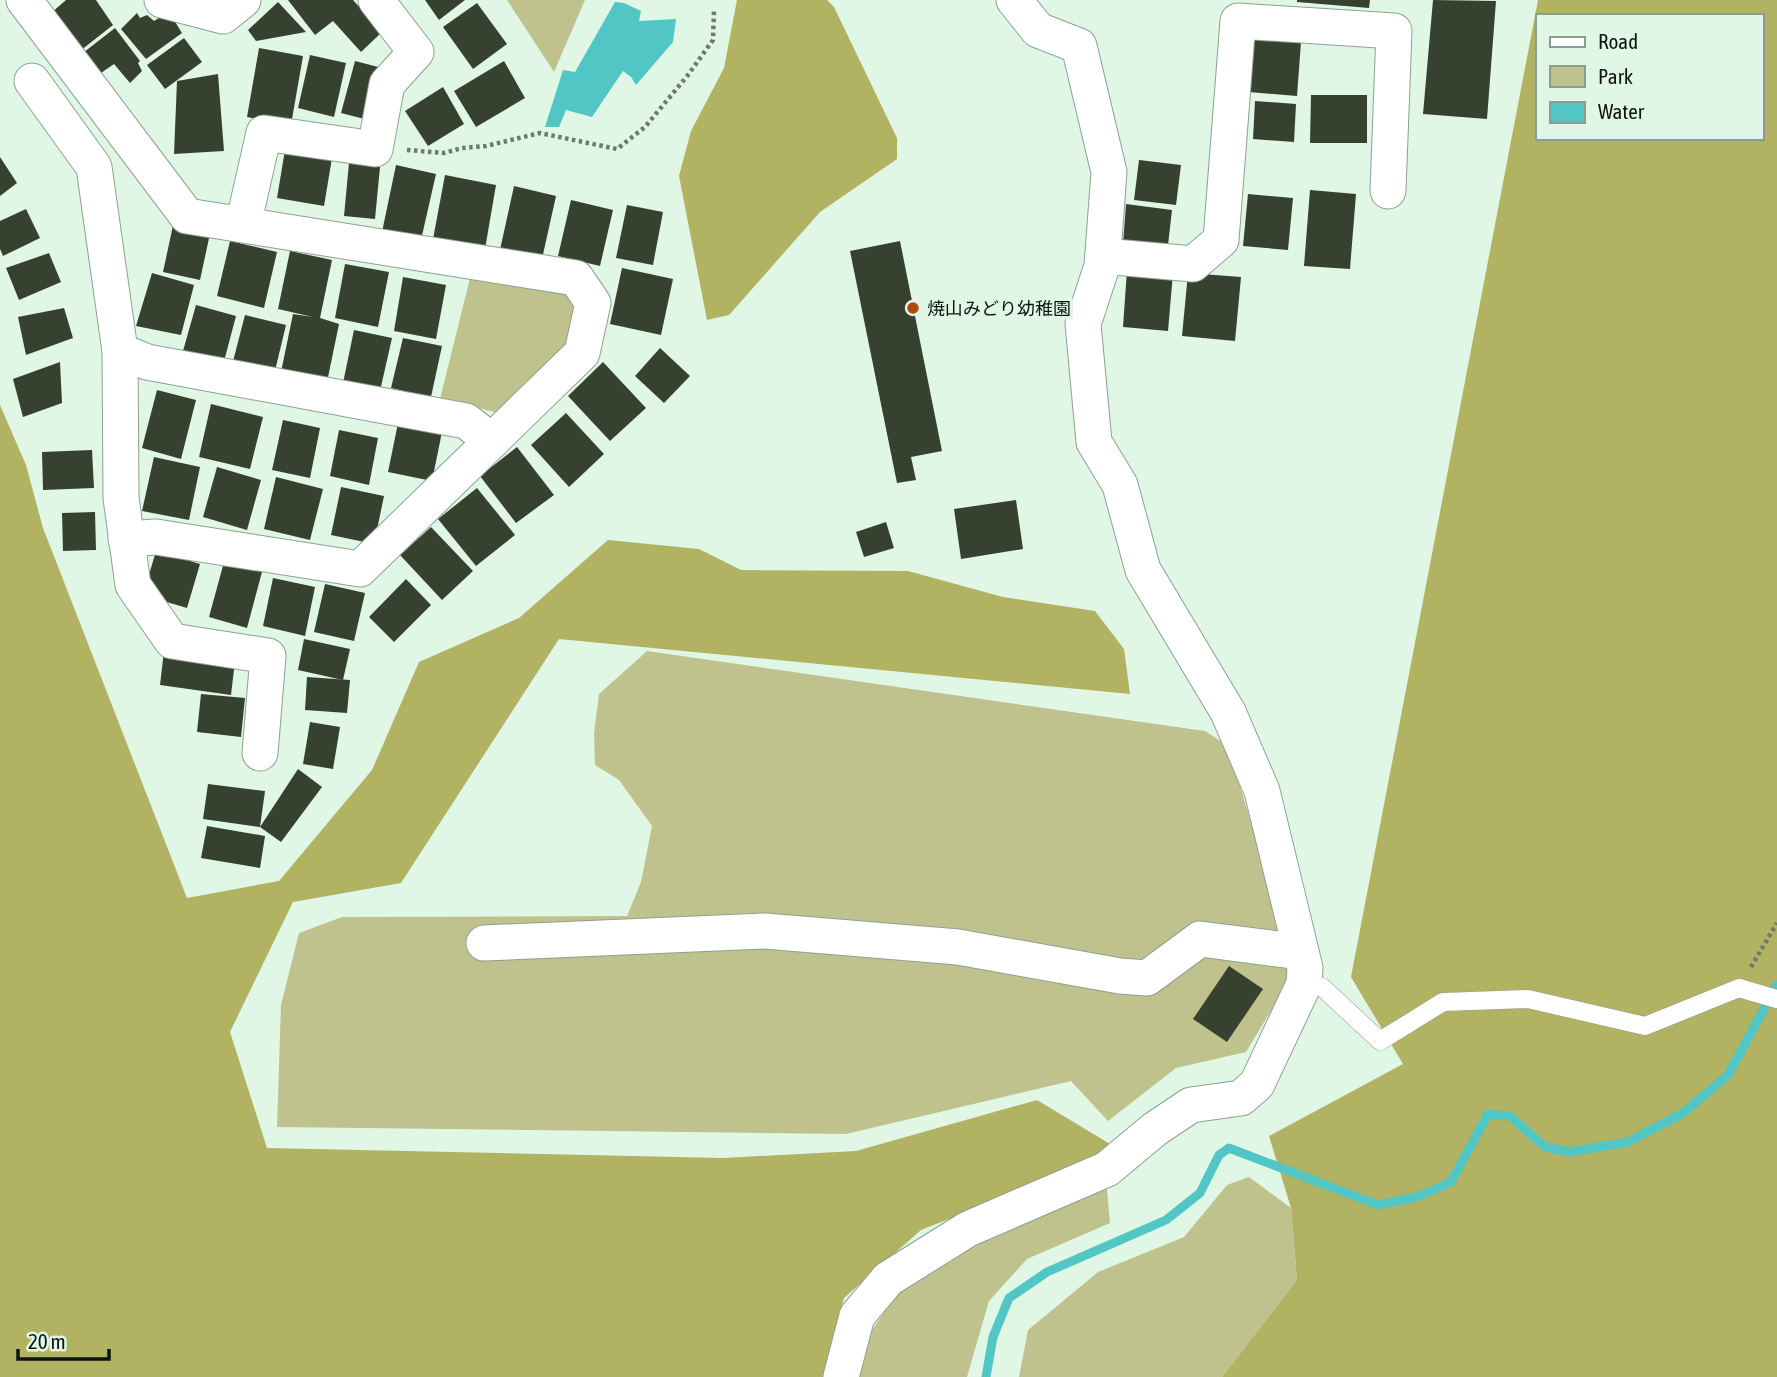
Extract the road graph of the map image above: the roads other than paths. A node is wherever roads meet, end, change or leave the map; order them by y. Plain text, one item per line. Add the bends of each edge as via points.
1 (24, 0) edge
2 (162, 0) edge
3 (243, 0) edge
4 (376, 0) edge
5 (1014, 0) edge
6 (32, 81) dead end
7 (1388, 191) dead end
8 (243, 225) junction
9 (1102, 256) junction
10 (120, 351) junction
11 (492, 441) junction
12 (126, 540) junction
13 (260, 753) dead end
14 (484, 943) dead end
15 (1303, 968) junction
16 (1777, 999) edge
17 (841, 1377) edge

1 - 8 street via 187,216
2 - 3 street via 223,16
4 - 8 street via 416,52 387,84 375,149 264,133
5 - 9 street via 1038,30 1079,46 1109,172
6 - 10 street via 94,167
7 - 9 street via 1394,31 1238,22 1221,240 1193,264
8 - 11 street via 576,278 593,303 582,353
9 - 15 street via 1083,324 1094,442 1119,485 1143,570 1227,712 1262,791
10 - 11 street via 147,362 466,421
10 - 12 street via 121,498
11 - 12 street via 360,569 156,537
12 - 13 street via 133,585 172,640 268,656
14 - 15 street via 765,931 958,947 1147,978 1200,939
15 - 16 lane via 1380,1041 1443,1002 1528,999 1646,1026 1744,989
15 - 17 street via 1257,1084 1241,1098 1191,1105 1107,1169 968,1229 888,1279 857,1316

